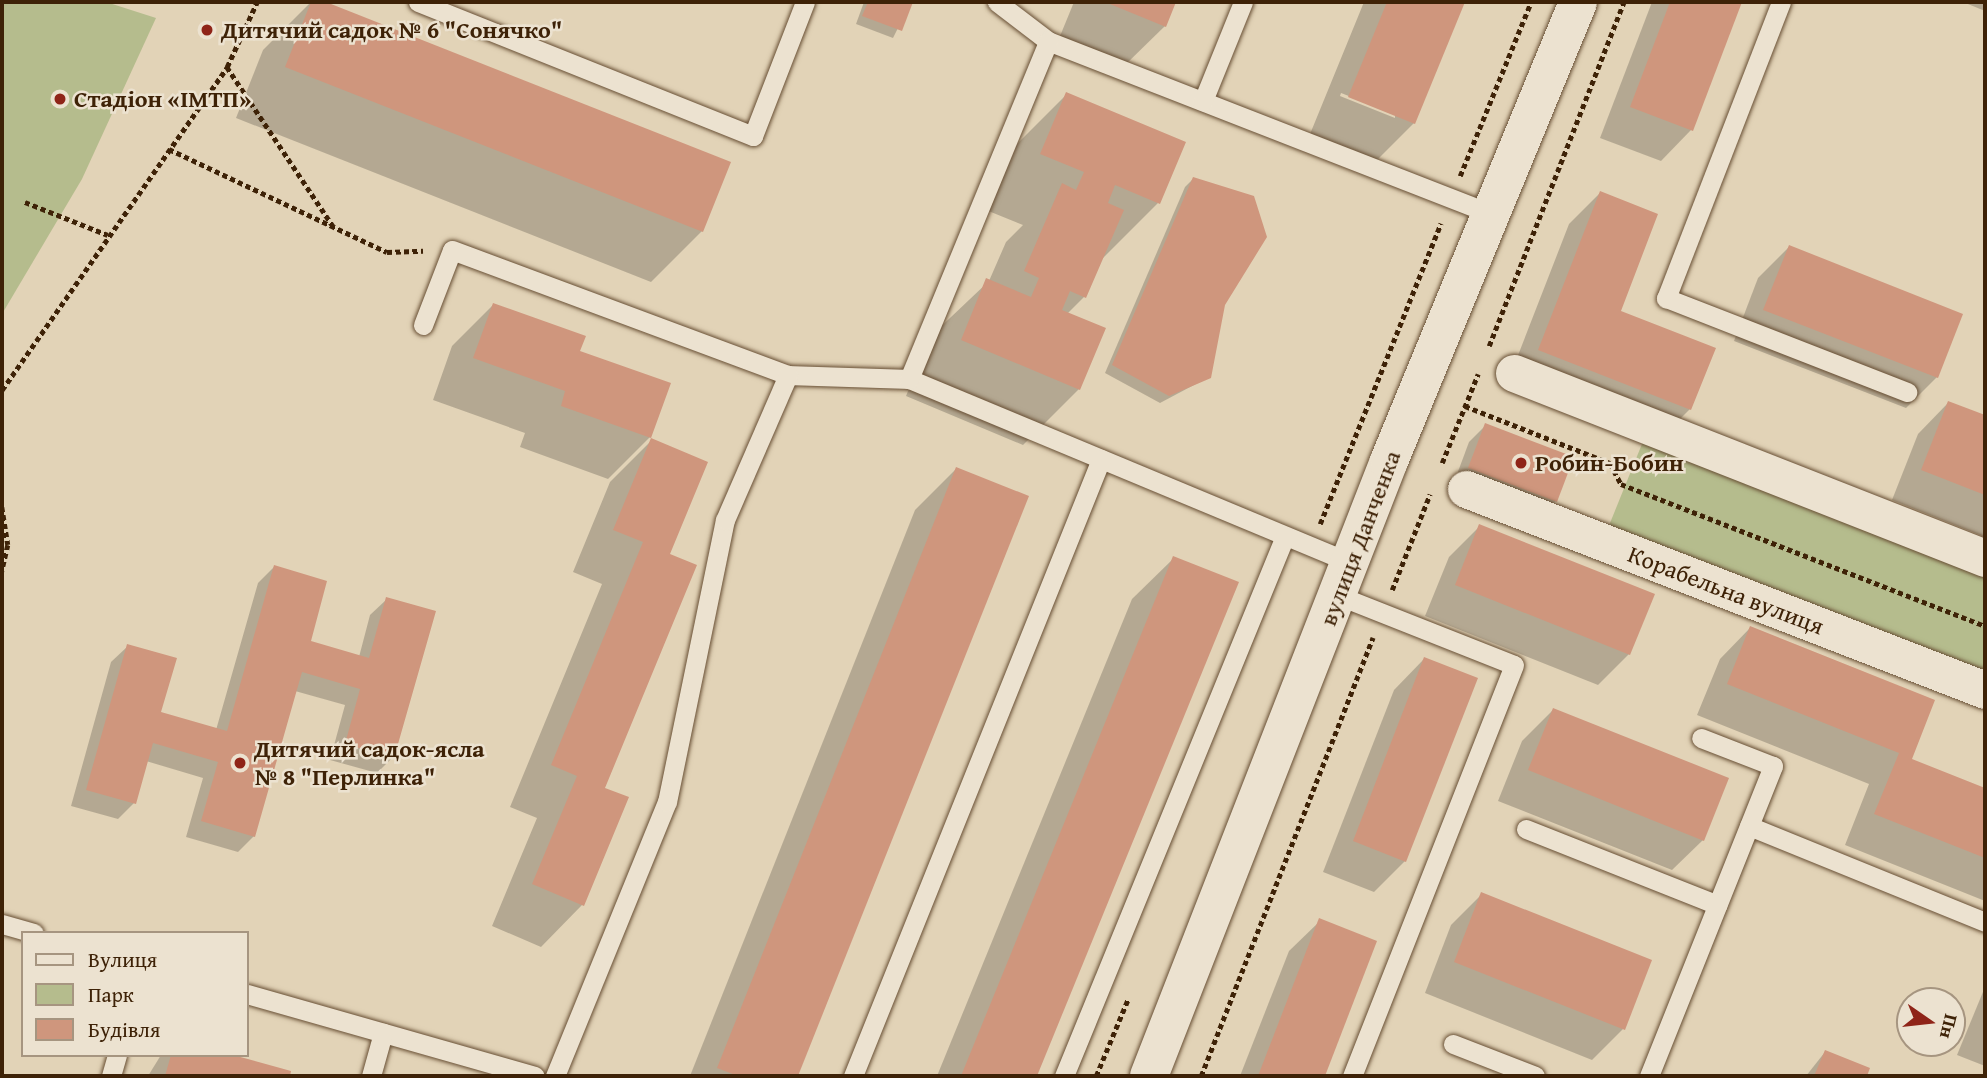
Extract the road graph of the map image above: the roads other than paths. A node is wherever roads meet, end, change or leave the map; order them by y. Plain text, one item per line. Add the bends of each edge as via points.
1 (418, 2) edge
2 (805, 2) edge
3 (1242, 2) edge
4 (1578, 2) edge
5 (1781, 2) edge
6 (1001, 4) edge
7 (1048, 41) junction
8 (1203, 101) junction
9 (1491, 214) junction
10 (423, 325) dead end
11 (1495, 361) road end
12 (788, 375) junction
13 (909, 379) junction
14 (1906, 392) dead end
15 (1101, 459) junction
16 (1446, 482) road end
17 (1285, 536) junction
18 (1985, 558) edge
19 (1344, 579) junction
20 (1985, 690) edge
21 (1701, 738) dead end
22 (1749, 826) junction
23 (1526, 829) dead end
24 (1718, 905) junction
25 (1985, 922) edge
26 (2, 924) edge
27 (27, 931) edge
28 (248, 994) edge
29 (383, 1033) junction
30 (1452, 1044) dead end
31 (116, 1057) edge
32 (111, 1076) edge
33 (371, 1076) edge
34 (534, 1076) edge
35 (555, 1076) edge
36 (853, 1076) edge
37 (1064, 1076) edge
38 (1149, 1076) edge
39 (1352, 1076) edge
40 (1535, 1076) edge
41 (1649, 1076) edge

1 - 2 lane via 753,135
3 - 8 lane
4 - 9 street, вулиця Данченка
5 - 14 lane via 1666,298
6 - 7 lane
7 - 8 lane
7 - 13 lane
8 - 9 lane
9 - 19 street, вулиця Данченка
10 - 12 lane via 452,250
11 - 18 street
12 - 13 lane
12 - 35 lane via 725,520 667,802
13 - 15 lane
15 - 17 lane
15 - 36 lane
16 - 20 street, Корабельна вулиця
17 - 19 lane
17 - 37 lane
19 - 38 street, вулиця Данченка
19 - 39 lane via 1382,613 1514,665
21 - 22 lane via 1773,766
22 - 24 lane
22 - 25 lane
23 - 24 lane
24 - 41 lane
26 - 27 lane
28 - 29 lane
29 - 33 lane
29 - 34 lane
30 - 40 lane
31 - 32 lane

